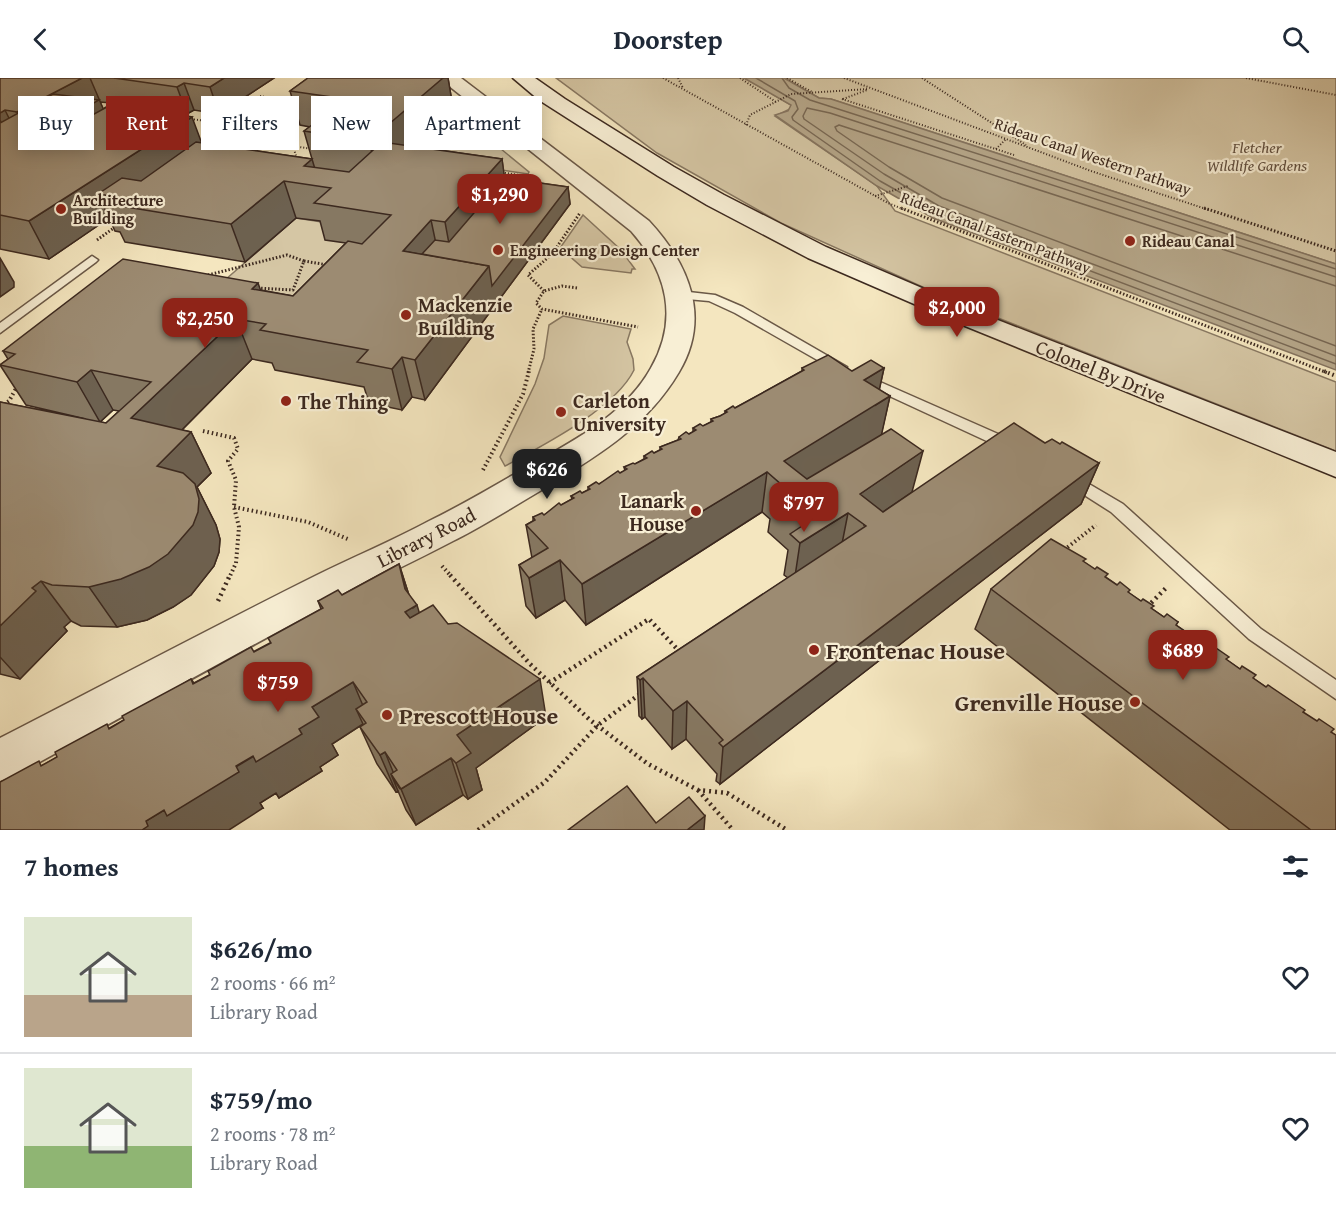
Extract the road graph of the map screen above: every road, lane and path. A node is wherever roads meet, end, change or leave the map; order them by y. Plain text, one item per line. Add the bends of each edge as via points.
1 (449, 78) edge
2 (523, 78) edge
3 (547, 78) edge
4 (663, 78) edge
5 (678, 78) edge
6 (740, 78) edge
7 (787, 78) edge
8 (844, 78) edge
9 (922, 78) edge
10 (1246, 78) edge
11 (870, 89) junction
12 (684, 90) junction
13 (812, 92) junction
14 (1336, 95) edge
15 (777, 102) junction
16 (299, 113) edge
17 (261, 115) joint
18 (190, 119) edge
19 (299, 119) edge
20 (201, 120) edge
21 (746, 125) junction
22 (615, 138) junction
23 (1006, 139) junction
24 (1028, 147) junction
25 (996, 149) junction
26 (211, 150) edge
27 (257, 150) edge
28 (294, 150) edge
29 (208, 153) edge
30 (251, 155) edge
31 (1014, 155) dead end
32 (302, 165) edge
33 (491, 171) edge
34 (537, 178) dead end
35 (908, 186) dead end
36 (875, 196) junction
37 (585, 205) dead end
38 (118, 224) edge
39 (1336, 251) edge
40 (92, 260) joint
41 (304, 261) junction
42 (336, 267) edge
43 (206, 275) edge
44 (249, 287) edge
45 (577, 288) dead end
46 (293, 290) junction
47 (543, 291) junction
48 (681, 295) junction
49 (296, 300) edge
50 (542, 309) junction
51 (638, 327) dead end
52 (0, 329) edge
53 (1336, 376) edge
54 (20, 381) edge
55 (0, 407) edge
56 (203, 431) dead end
57 (1024, 452) edge
58 (1336, 465) edge
59 (1062, 474) edge
60 (478, 475) dead end
61 (234, 507) junction
62 (1117, 508) junction
63 (1055, 557) edge
64 (375, 563) junction
65 (439, 563) dead end
66 (1185, 570) junction
67 (218, 601) dead end
68 (1138, 615) edge
69 (687, 659) edge
70 (549, 683) junction
71 (1336, 691) edge
72 (642, 692) edge
73 (598, 725) junction
74 (0, 760) edge
75 (698, 790) junction
76 (478, 830) edge
77 (733, 830) edge
78 (788, 830) edge

1 - 48 street, Library Road via 653,238
2 - 22 street, Colonel By Drive via 561,108
3 - 22 street, Colonel By Drive
4 - 12 path, Rideau Canal Eastern Pathway
5 - 12 path
6 - 15 path
7 - 13 path
8 - 11 path, Rideau Canal Western Pathway
9 - 24 path
10 - 14 path
11 - 13 path
11 - 23 path, Rideau Canal Western Pathway
11 - 25 path via 842,99
12 - 21 path, Rideau Canal Eastern Pathway
13 - 15 path via 791,94
15 - 21 path via 750,114
16 - 19 path via 310,111
17 - 17 path via 276,104 283,100 260,96 239,111
18 - 20 path
21 - 36 path, Rideau Canal Eastern Pathway
22 - 58 street, Colonel By Drive via 684,183 840,263
23 - 24 path, Rideau Canal Western Pathway
23 - 25 path
24 - 39 path, Rideau Canal Western Pathway
25 - 31 path
26 - 29 path
27 - 30 path
28 - 32 path
33 - 34 path
35 - 36 path
36 - 53 path, Rideau Canal Eastern Pathway
37 - 47 path via 552,254 528,275
38 - 40 path via 76,256
40 - 52 lane
41 - 42 path
41 - 43 path via 287,255
41 - 46 path
44 - 46 path
45 - 47 path via 562,286
46 - 49 path
47 - 50 path via 536,303
48 - 57 lane via 711,298 739,310 873,384
48 - 64 street, Library Road via 679,334 665,371 653,390 614,428 572,457 450,527
50 - 51 path
50 - 60 path via 533,329 534,349 523,394 507,429
54 - 55 path via 9,401
56 - 61 path via 234,438 238,449 228,461 236,480
59 - 62 lane
61 - 64 path via 295,517 335,532
61 - 67 path via 239,527 236,563
62 - 63 path
62 - 66 lane
64 - 74 street, Library Road
65 - 70 path
66 - 68 path
66 - 71 lane via 1255,634
69 - 70 path via 649,619
70 - 73 path
72 - 73 path
73 - 75 path via 648,764
73 - 76 path via 545,783
75 - 77 path
75 - 78 path via 727,793

